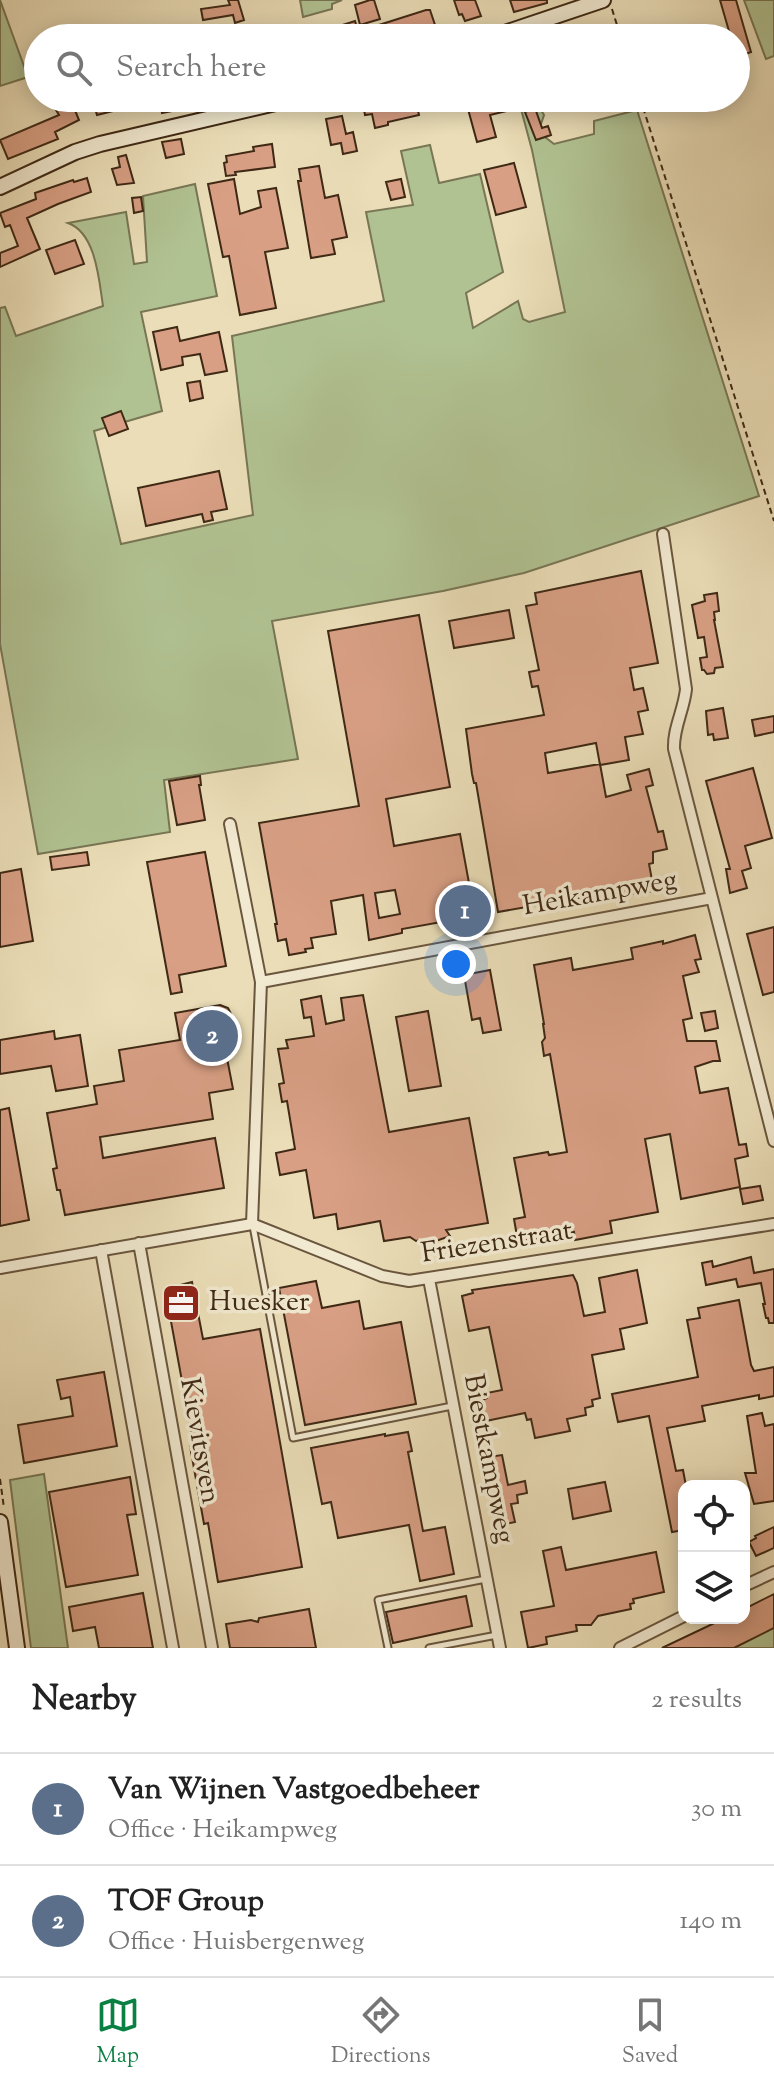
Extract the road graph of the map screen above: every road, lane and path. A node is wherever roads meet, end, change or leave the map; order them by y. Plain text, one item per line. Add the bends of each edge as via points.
1 (606, 0) edge
2 (533, 24) edge
3 (615, 24) edge
4 (237, 112) edge
5 (644, 112) edge
6 (0, 187) edge
7 (774, 521) edge
8 (663, 534) dead end
9 (230, 824) dead end
10 (712, 898) junction
11 (261, 982) junction
12 (774, 1141) edge
13 (252, 1224) junction
14 (774, 1224) edge
15 (139, 1243) junction
16 (101, 1250) junction
17 (0, 1268) edge
18 (429, 1279) junction
19 (453, 1406) junction
20 (0, 1522) edge
21 (774, 1572) edge
22 (487, 1579) junction
23 (750, 1583) edge
24 (678, 1619) edge
25 (498, 1635) junction
26 (17, 1648) edge
27 (173, 1648) edge
28 (212, 1648) edge
29 (388, 1648) edge
30 (429, 1648) edge
31 (500, 1648) edge
32 (620, 1648) edge

1 - 2 street
1 - 3 path
4 - 6 street via 100,144
5 - 7 path
8 - 10 street via 686,689 674,749
9 - 11 street
10 - 11 street, Heikampweg
10 - 12 street
11 - 13 street
13 - 15 street
13 - 18 street, Friezenstraat via 382,1276
13 - 19 lane via 293,1438
14 - 18 street, Friezenstraat
15 - 16 street
15 - 28 street, Kievitsven
16 - 17 street
16 - 27 street
18 - 19 street, Biestkampweg
19 - 22 street, Biestkampweg
20 - 26 street
21 - 23 street
22 - 25 street, Biestkampweg
22 - 29 lane via 378,1600
24 - 32 street
25 - 30 lane
25 - 31 street, Biestkampweg

